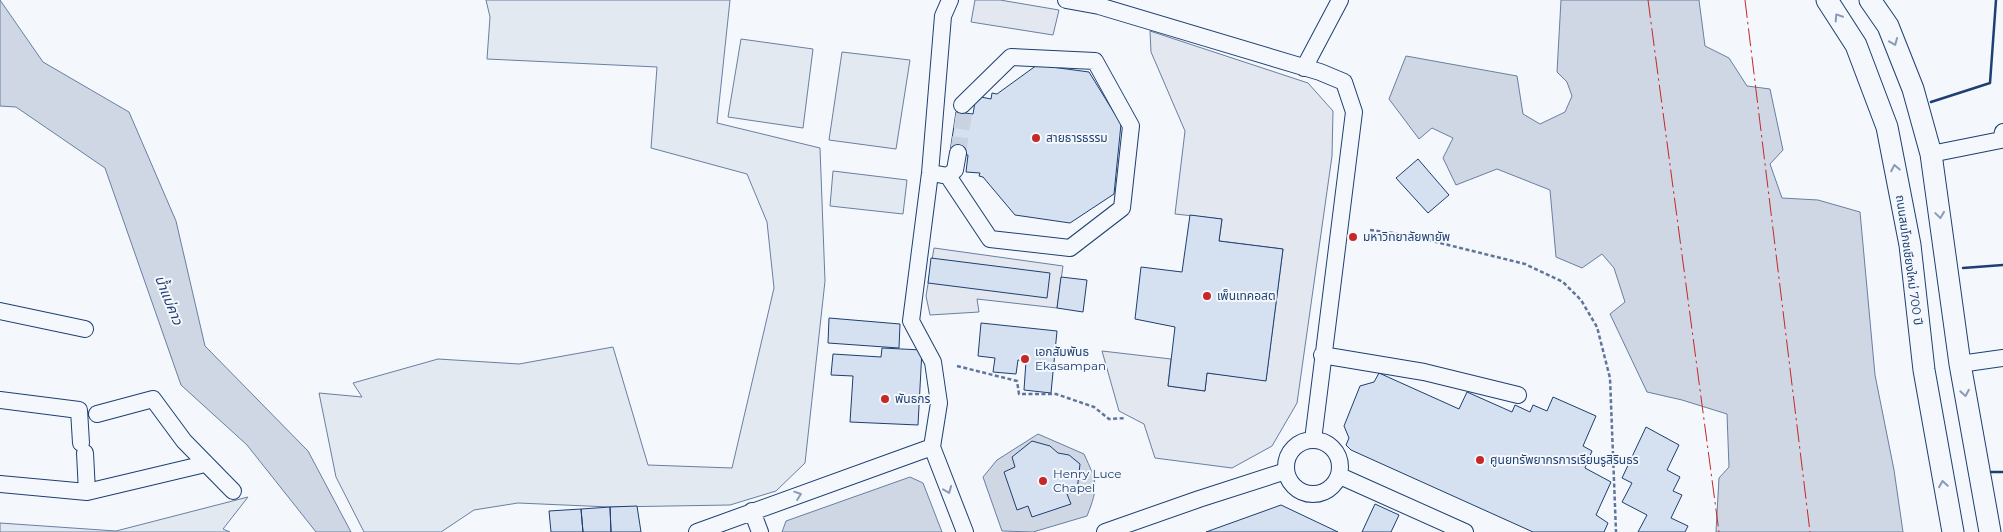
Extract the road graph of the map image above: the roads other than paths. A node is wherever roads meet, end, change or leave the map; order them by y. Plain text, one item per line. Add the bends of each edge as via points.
1 (950, 0) edge
2 (1066, 0) edge
3 (1340, 0) edge
4 (1827, 0) edge
5 (1870, 0) edge
6 (1304, 68) junction
7 (937, 101) junction
8 (2003, 132) edge
9 (958, 154) tunnel mouth
10 (1931, 154) junction
11 (930, 173) junction
12 (948, 176) junction
13 (0, 311) edge
14 (85, 329) dead end
15 (1322, 355) junction
16 (2003, 358) edge
17 (1960, 364) junction
18 (1518, 395) dead end
19 (0, 400) edge
20 (97, 414) dead end
21 (1313, 440) junction
22 (932, 448) junction
23 (205, 464) junction
24 (1286, 471) junction
25 (1340, 476) junction
26 (0, 484) edge
27 (232, 490) dead end
28 (87, 492) junction
29 (752, 511) junction
30 (697, 532) edge
31 (760, 532) edge
32 (965, 532) edge
33 (1105, 532) edge
34 (1465, 532) edge
35 (1953, 532) edge
36 (1990, 532) edge

1 - 7 street via 943,16
2 - 6 street via 1099,6
3 - 6 street
35 -> 4 main road, ถนนสมโภชเชียงใหม่ 700 ปี via 1924,370 1910,245 1887,127 1856,45
5 -> 10 main road via 1888,26 1913,89
6 - 15 street via 1344,82 1354,112
7 - 11 street
7 - 12 street via 963,109 1011,56 1095,61 1131,126 1122,208 1070,248 990,238
8 - 10 street via 2001,140
9 - 12 street via 955,170
10 -> 17 main road
11 - 12 street
11 - 22 street via 911,321 933,362 939,403
13 - 14 street
15 - 18 street via 1424,372
15 - 21 street
16 - 17 street
17 -> 36 main road
19 - 28 street via 79,410
20 - 23 street via 153,399
21 - 24 street via 1292,450 1286,460
21 - 25 street via 1336,451 1341,463
29 -> 22 street
22 -> 32 street
23 - 27 street
23 - 28 street
24 - 25 street via 1294,488 1311,495 1329,491
24 - 33 street
25 - 34 street
26 - 28 street
29 - 30 street
29 - 31 street

